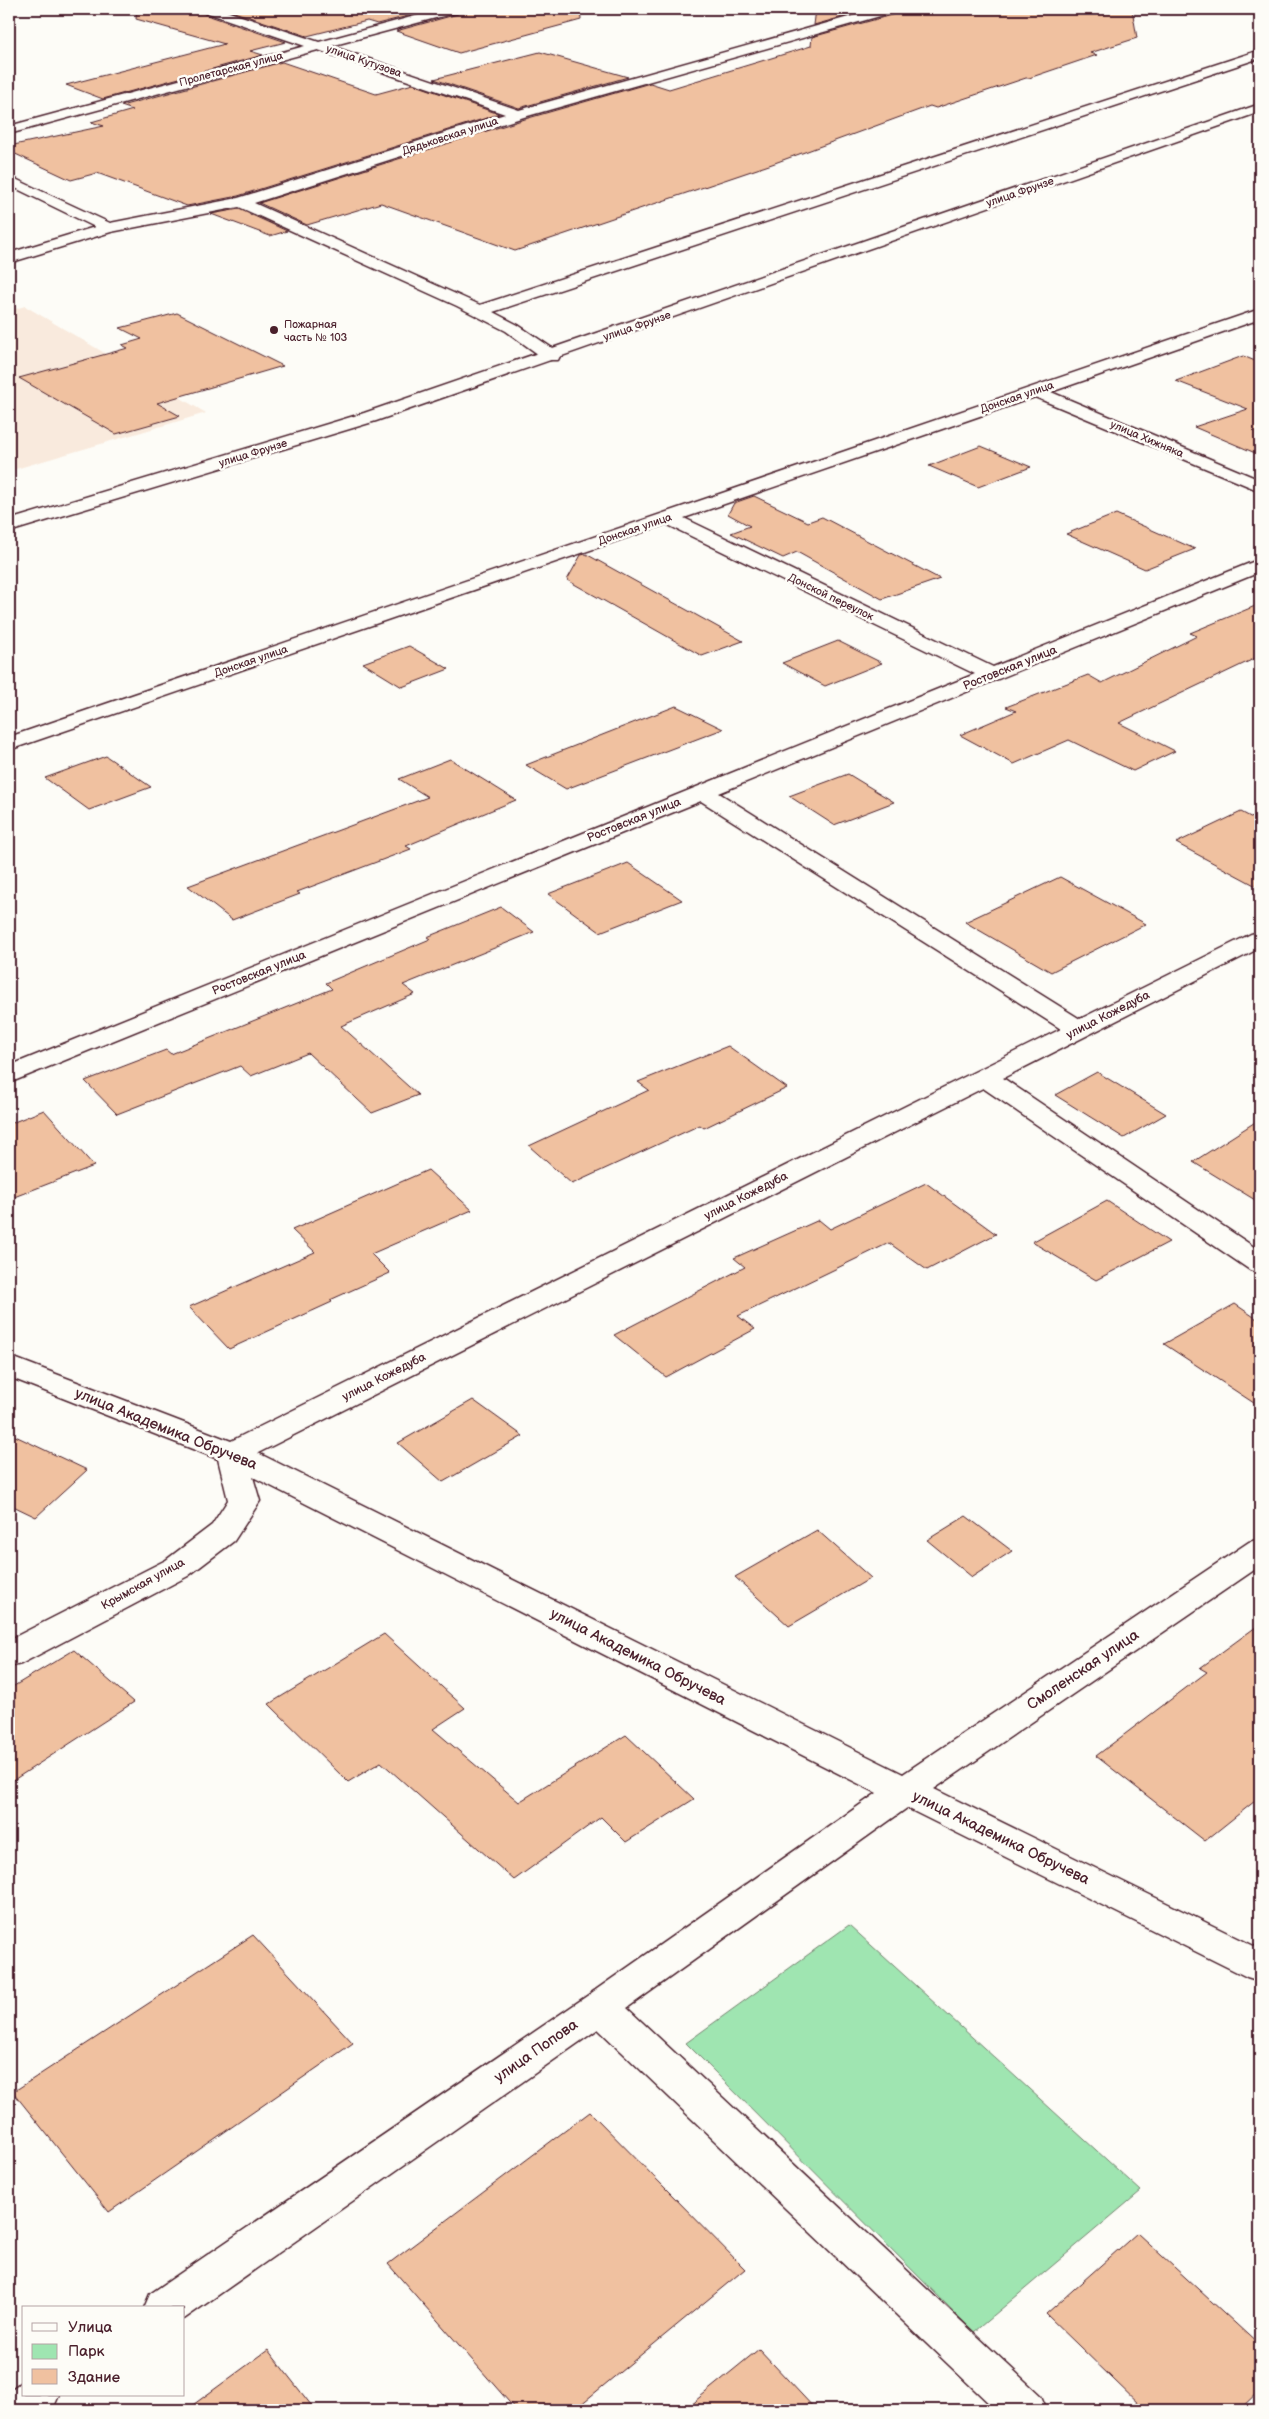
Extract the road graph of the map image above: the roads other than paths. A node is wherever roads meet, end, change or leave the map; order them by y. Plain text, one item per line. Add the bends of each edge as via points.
1 (209, 9) edge
2 (454, 9) edge
3 (890, 9) edge
4 (316, 45) junction
5 (1260, 54) edge
6 (1260, 108) edge
7 (519, 114) junction
8 (9, 130) edge
9 (9, 180) edge
10 (241, 202) junction
11 (108, 228) junction
12 (9, 258) edge
13 (479, 311) junction
14 (1260, 314) edge
15 (552, 356) junction
16 (1035, 391) junction
17 (1260, 486) edge
18 (668, 518) junction
19 (9, 526) edge
20 (1260, 566) edge
21 (994, 675) junction
22 (9, 744) edge
23 (702, 792) junction
24 (1260, 939) edge
25 (1080, 1030) junction
26 (9, 1075) edge
27 (985, 1077) junction
28 (1260, 1264) edge
29 (9, 1366) edge
30 (232, 1453) junction
31 (1260, 1550) edge
32 (9, 1655) edge
33 (905, 1791) junction
34 (1260, 1966) edge
35 (600, 2007) junction
36 (168, 2306) edge
37 (37, 2396) edge
38 (17, 2410) edge
39 (1026, 2410) edge

1 - 4 street, улица Кутузова
2 - 4 street, Пролетарская улица
3 - 7 street, Дядьковская улица
4 - 7 street, улица Кутузова
4 - 8 street, Пролетарская улица
5 - 13 street
6 - 15 street, улица Фрунзе
7 - 10 street, Дядьковская улица
9 - 11 street
10 - 11 street, Дядьковская улица
10 - 13 street
11 - 12 street, Дядьковская улица
13 - 15 street via 512,328
14 - 16 street, Донская улица
15 - 19 street, улица Фрунзе via 370,417
16 - 17 street, улица Хижняка
16 - 18 street, Донская улица
18 - 21 street, Донской переулок
18 - 22 street, Донская улица
20 - 21 street, Ростовская улица
21 - 23 street, Ростовская улица
23 - 25 street
23 - 26 street, Ростовская улица
24 - 25 street, улица Кожедуба
25 - 27 street, улица Кожедуба
27 - 28 street
27 - 30 street, улица Кожедуба
29 - 30 street, улица Академика Обручева
30 - 32 street, Крымская улица via 244,1501 223,1533 177,1568
30 - 33 street, улица Академика Обручева
31 - 33 street, Смоленская улица
33 - 34 street, улица Академика Обручева
33 - 35 street, улица Попова
35 - 36 street, улица Попова
35 - 39 street
37 - 38 street

